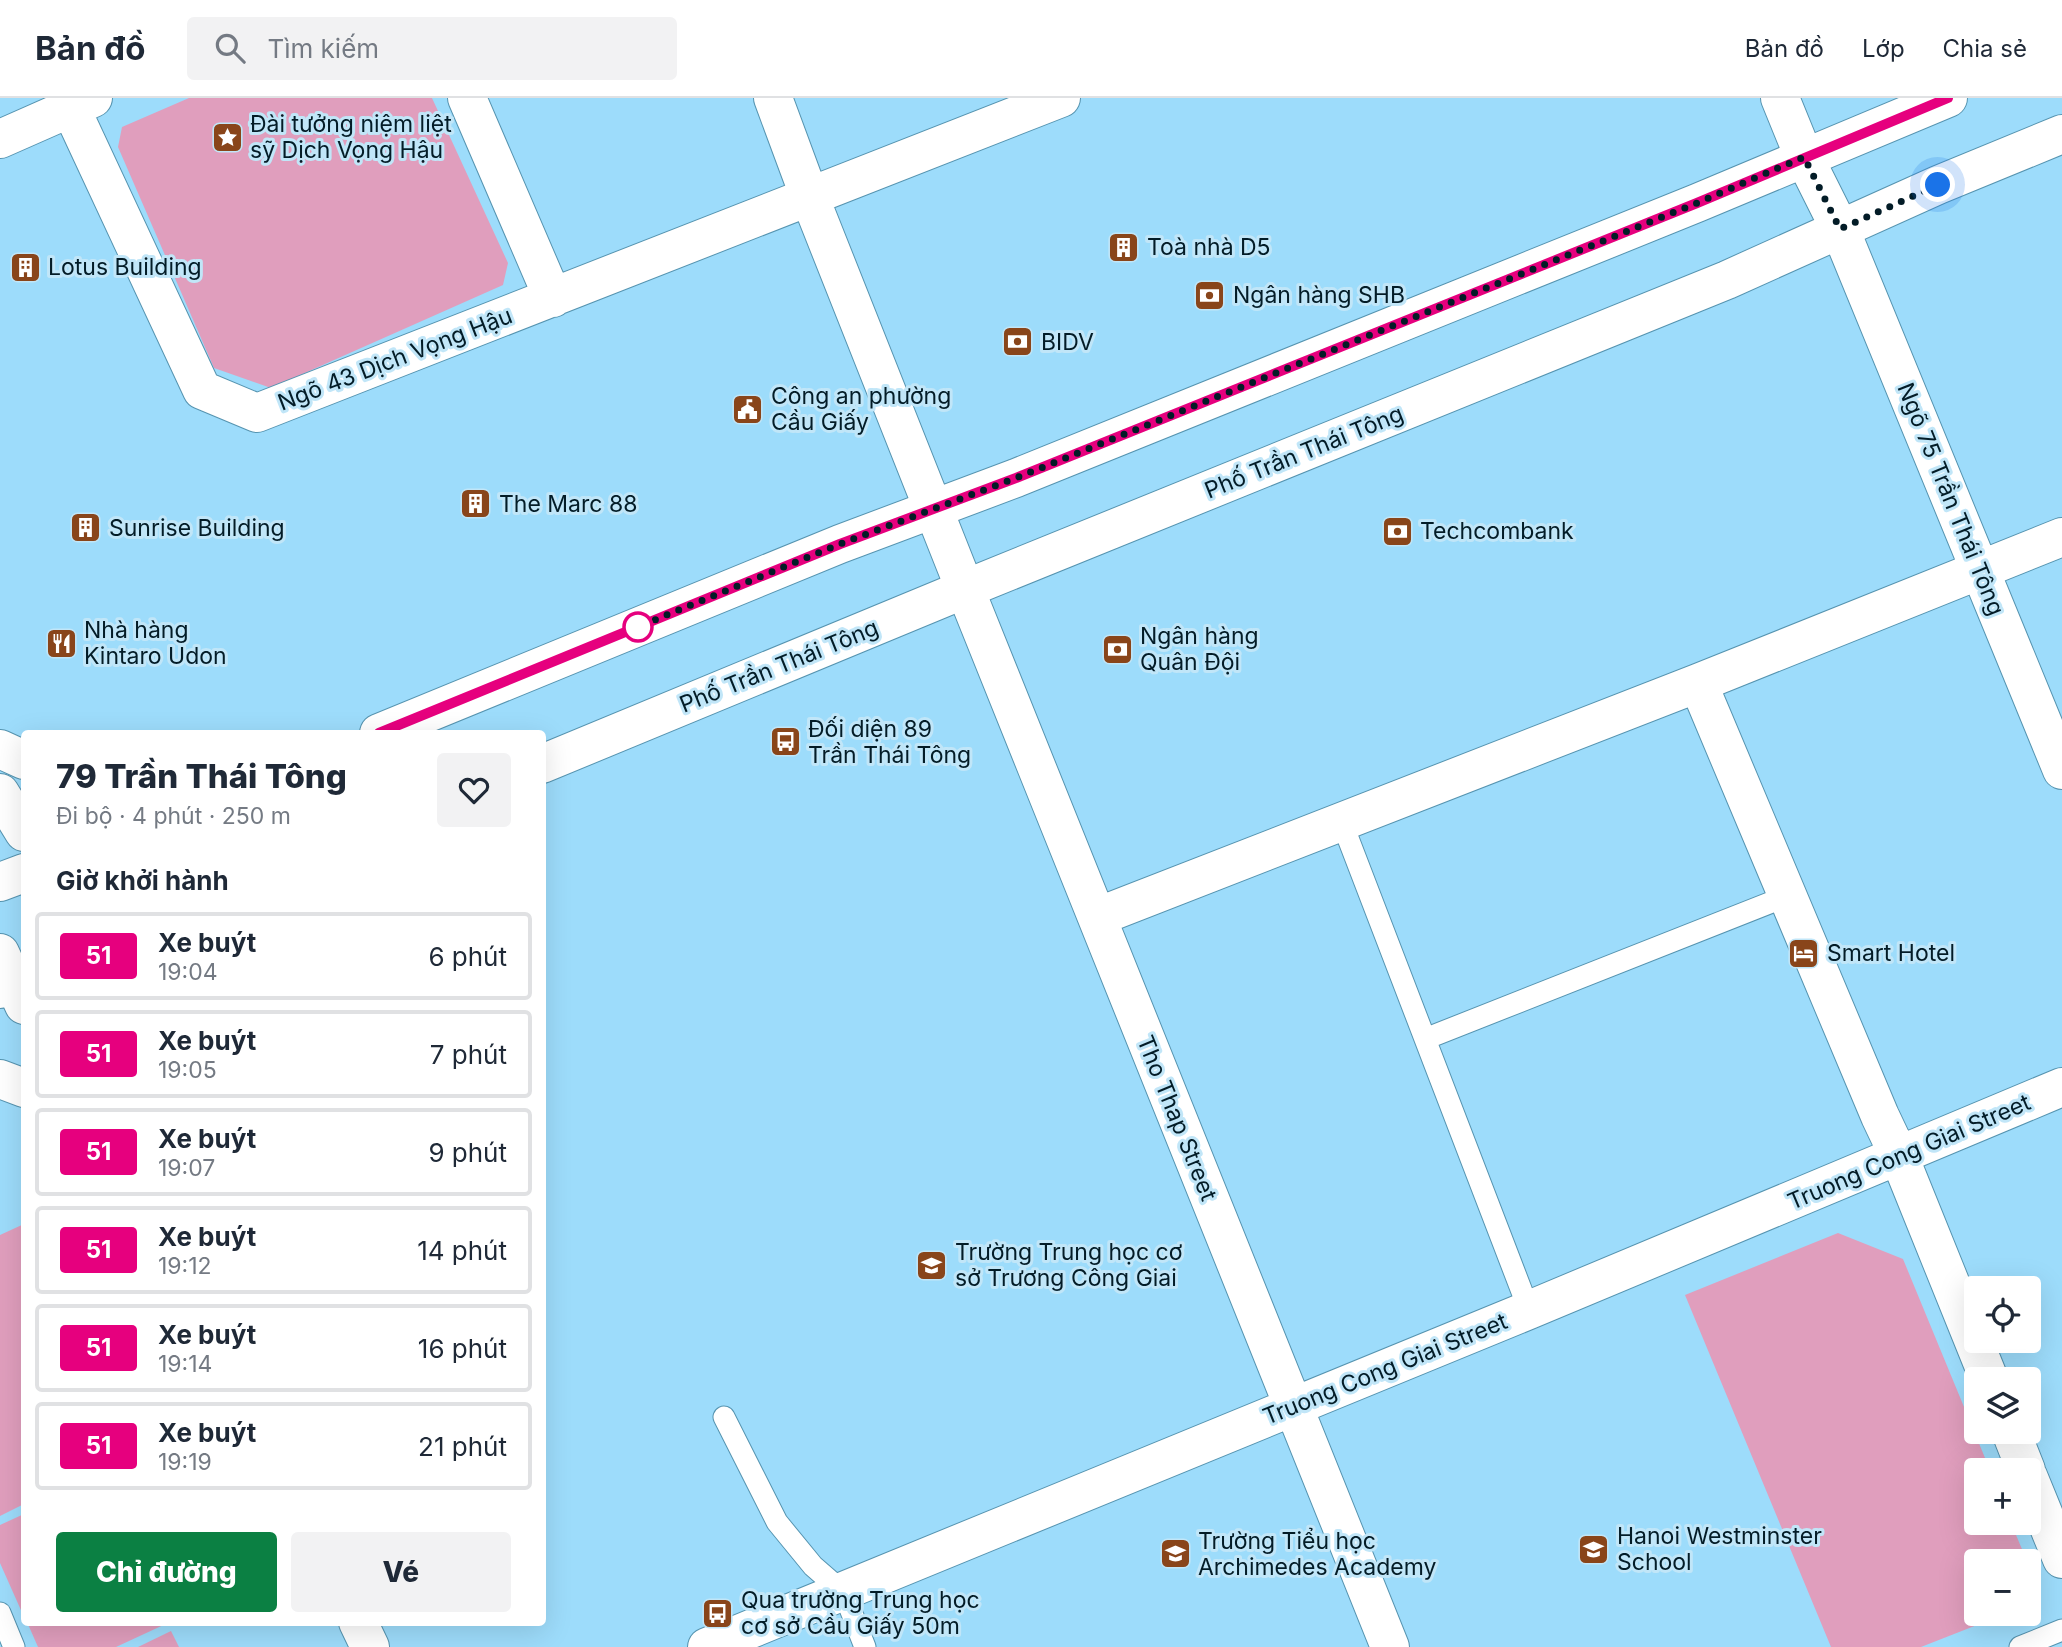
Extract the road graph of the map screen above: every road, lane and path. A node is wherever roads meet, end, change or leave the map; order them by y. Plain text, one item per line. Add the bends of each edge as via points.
1 (467, 98) edge
2 (773, 98) edge
3 (1780, 98) edge
4 (1948, 98) edge
5 (76, 101) edge
6 (1047, 101) edge
7 (2062, 134) edge
8 (0, 139) edge
9 (1804, 157) junction
10 (810, 198) junction
11 (1840, 229) junction
12 (553, 298) junction
13 (934, 509) junction
14 (2062, 537) edge
15 (1979, 569) junction
16 (965, 589) junction
17 (1698, 683) junction
18 (386, 730) edge
19 (0, 749) edge
20 (21, 759) edge
21 (546, 762) edge
22 (2062, 770) edge
23 (0, 793) edge
24 (1340, 820) junction
25 (21, 827) edge
26 (21, 874) edge
27 (0, 882) edge
28 (1787, 896) junction
29 (1097, 917) junction
30 (1425, 1039) junction
31 (0, 1079) edge
32 (21, 1087) edge
33 (2062, 1087) edge
34 (1899, 1156) junction
35 (1529, 1310) junction
36 (1984, 1367) edge
37 (1293, 1407) junction
38 (724, 1417) dead end
39 (2041, 1507) edge
40 (2062, 1559) edge
41 (844, 1593) junction
42 (1, 1620) edge
43 (360, 1626) edge
44 (2062, 1630) edge
45 (14, 1647) edge
46 (370, 1647) edge
47 (707, 1647) edge
48 (865, 1647) edge
49 (1390, 1647) edge
50 (2020, 1647) edge

1 - 12 street
2 - 10 street, Tho Thap Street
3 - 9 street, Ngõ 75 Trần Thái Tông
4 - 9 street
5 - 8 street
5 - 12 street, Ngõ 43 Dịch Vọng Hậu via 202,390 257,413
6 - 10 street, Ngõ 43 Dịch Vọng Hậu
7 - 11 street, Phố Trần Thái Tông
9 - 11 street, Ngõ 75 Trần Thái Tông
9 - 13 street
10 - 12 street, Ngõ 43 Dịch Vọng Hậu
10 - 13 street, Tho Thap Street
11 - 15 street, Ngõ 75 Trần Thái Tông
11 - 16 street, Phố Trần Thái Tông via 1727,280
13 - 16 street, Tho Thap Street
13 - 18 street
14 - 15 street
15 - 17 street
15 - 22 street, Ngõ 75 Trần Thái Tông
16 - 21 street, Phố Trần Thái Tông
16 - 29 street, Tho Thap Street
17 - 24 street
17 - 28 street
19 - 20 street
23 - 25 street
24 - 29 street
24 - 30 lane
26 - 27 street
28 - 30 lane
28 - 34 street
29 - 37 street, Tho Thap Street
30 - 35 lane
31 - 32 street
33 - 34 street, Truong Cong Giai Street
34 - 35 street, Truong Cong Giai Street
34 - 36 street
35 - 37 street, Truong Cong Giai Street
37 - 41 street, Truong Cong Giai Street
37 - 49 street, Tho Thap Street
38 - 41 lane via 777,1522 813,1566
39 - 40 street
41 - 47 street, Truong Cong Giai Street
41 - 48 lane
42 - 45 lane
43 - 46 street
44 - 50 lane

